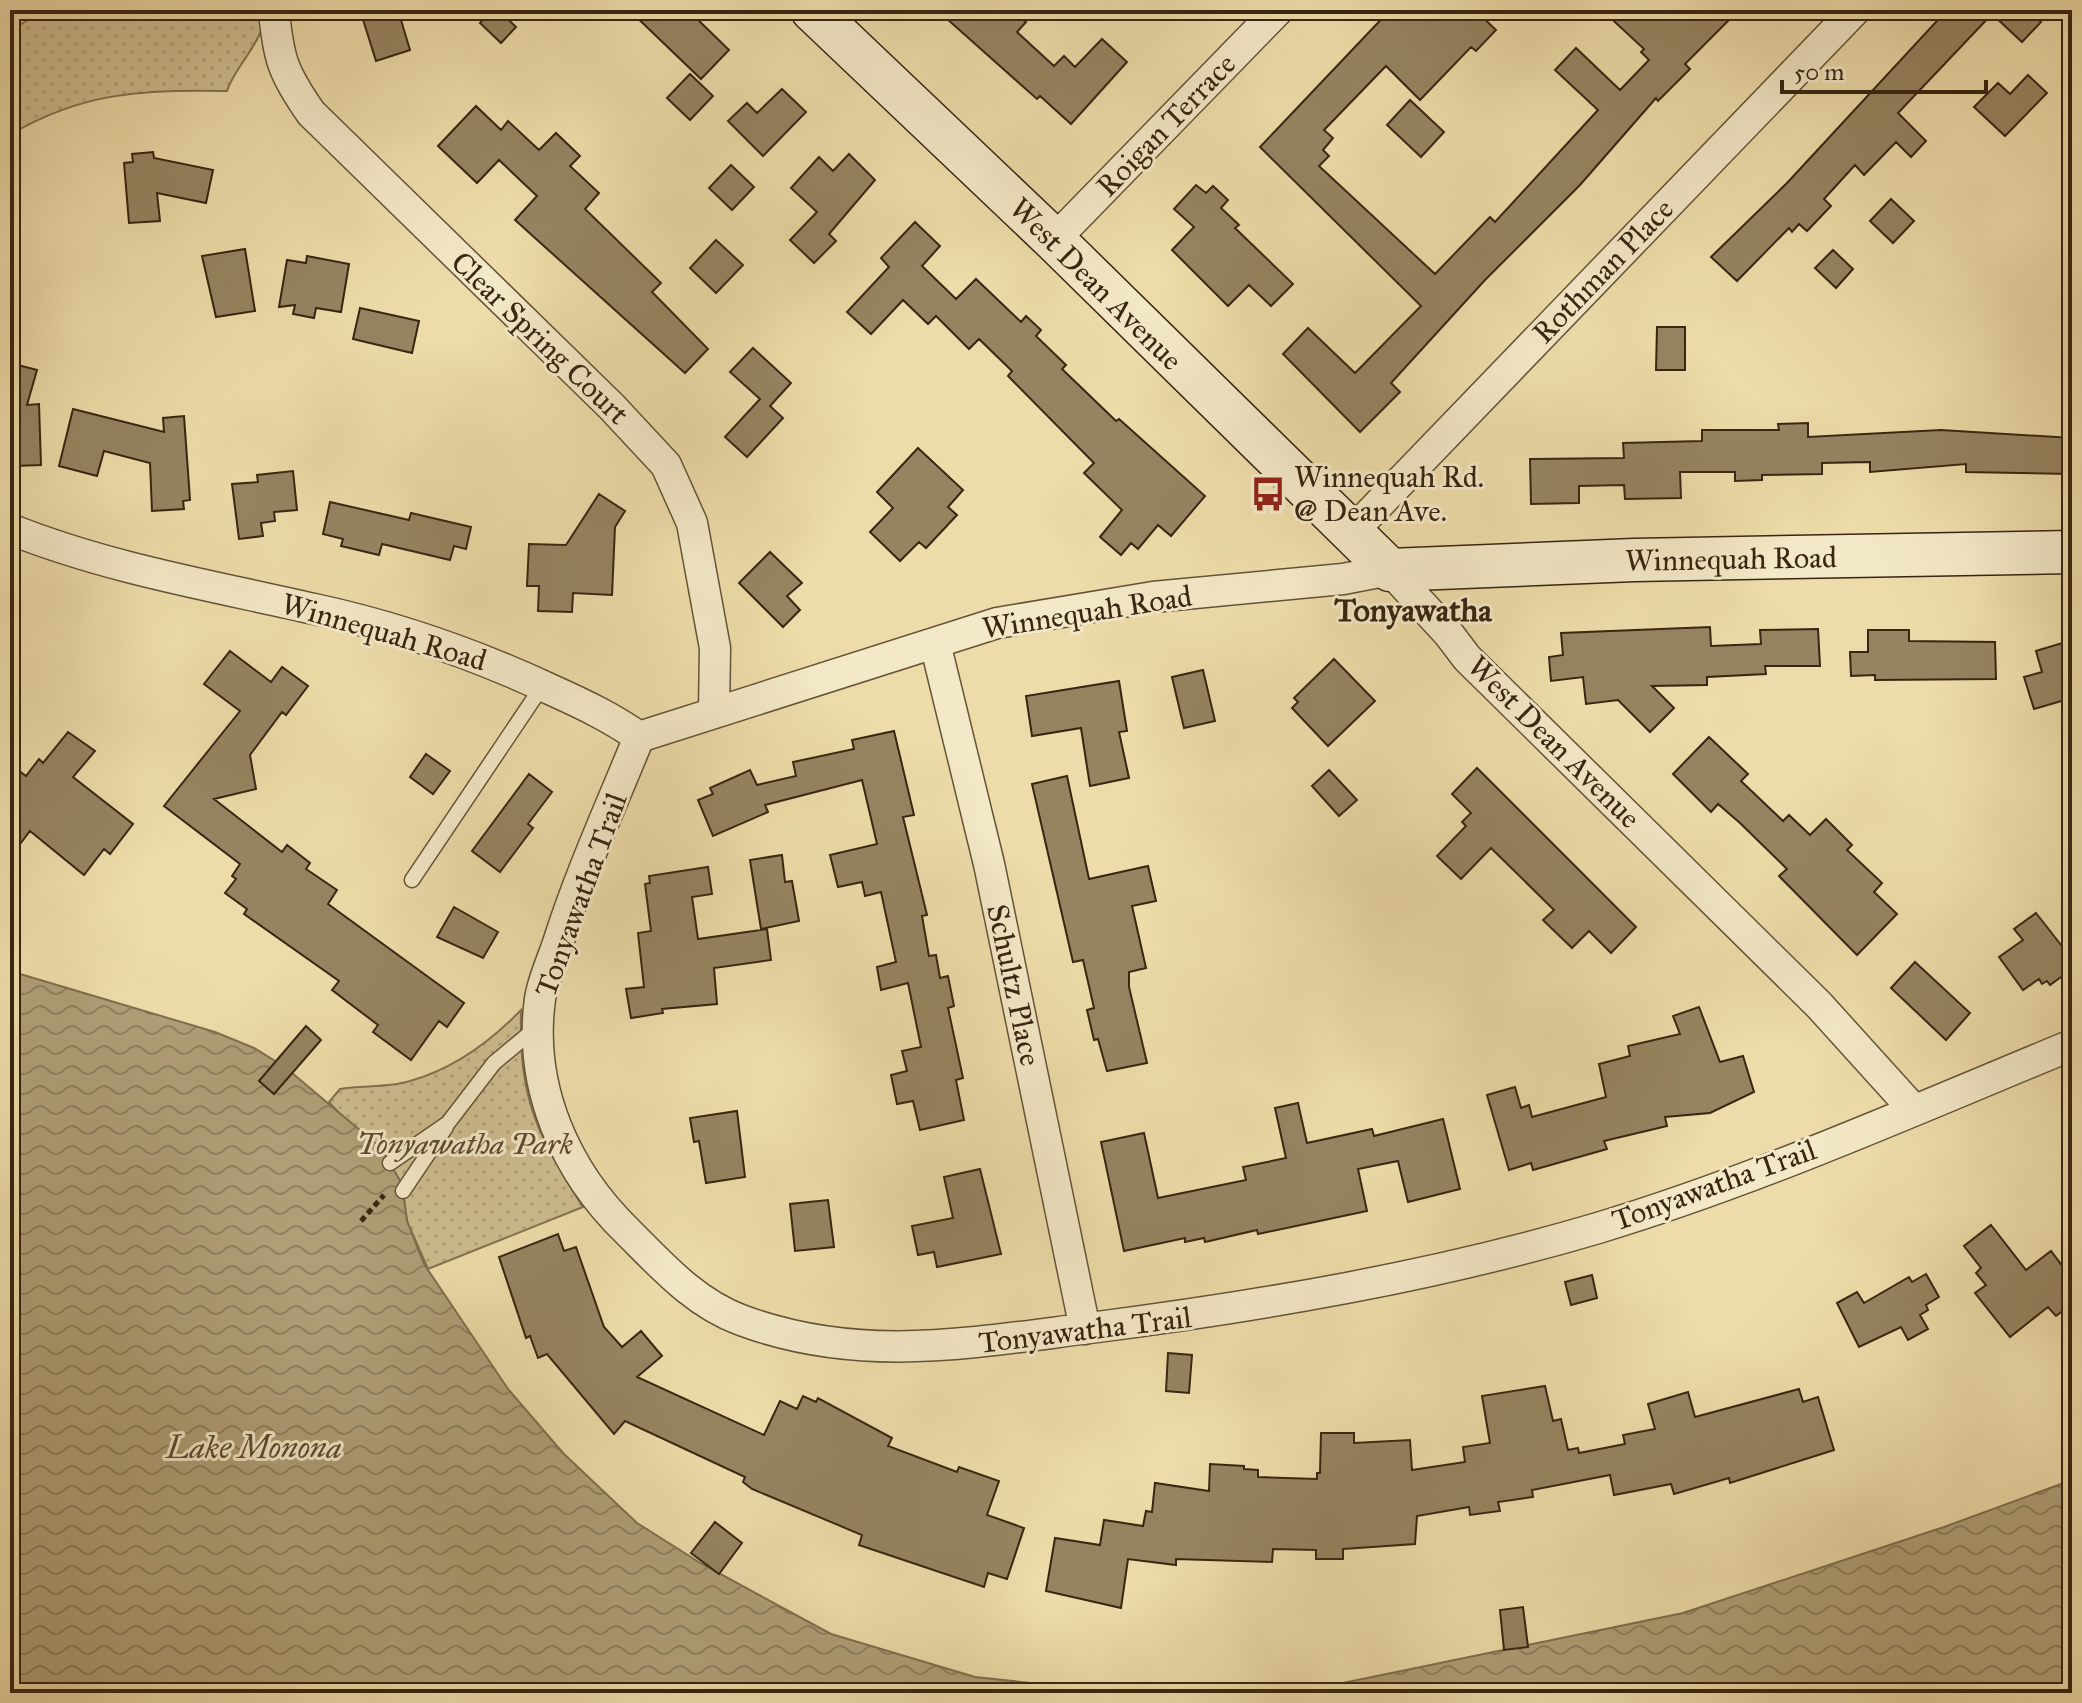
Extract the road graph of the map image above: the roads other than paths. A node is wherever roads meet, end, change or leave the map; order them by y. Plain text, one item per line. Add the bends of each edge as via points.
1 (274, 10) edge
2 (812, 10) edge
3 (1278, 10) edge
4 (1855, 10) edge
5 (1054, 240) junction
6 (10, 529) edge
7 (1351, 533) junction
8 (2072, 552) edge
9 (1390, 570) junction
10 (935, 643) junction
11 (543, 685) junction
12 (714, 712) junction
13 (639, 737) junction
14 (412, 880) dead end
15 (539, 1025) junction
16 (2072, 1045) edge
17 (1914, 1110) junction
18 (448, 1123) junction
19 (390, 1163) dead end
20 (403, 1191) dead end
21 (1085, 1329) junction

1 - 12 street, Clear Spring Court via 278,55 311,113 666,465 692,523 715,648
2 - 5 street, West Dean Avenue
3 - 5 street, Roigan Terrace
4 - 7 street, Rothman Place
5 - 7 street, West Dean Avenue
6 - 11 street, Winnequah Road via 210,589 419,636
7 - 9 street, West Dean Avenue
8 - 9 street, Winnequah Road
9 - 10 street, Winnequah Road via 1071,609 997,623
9 - 17 street, West Dean Avenue via 1467,658 1819,1005
10 - 12 street, Winnequah Road
10 - 21 street, Schultz Place via 989,864
11 - 13 street, Winnequah Road via 606,714
11 - 14 lane
12 - 13 street, Winnequah Road
13 - 15 street, Tonyawatha Trail via 567,913 540,997
15 - 18 lane via 494,1063
15 - 21 street, Tonyawatha Trail via 544,1095 585,1183 685,1289 737,1319 810,1341 867,1348 976,1345
16 - 17 street, Tonyawatha Trail
17 - 21 street, Tonyawatha Trail via 1595,1229 1448,1266 1234,1309
18 - 19 lane
18 - 20 lane

